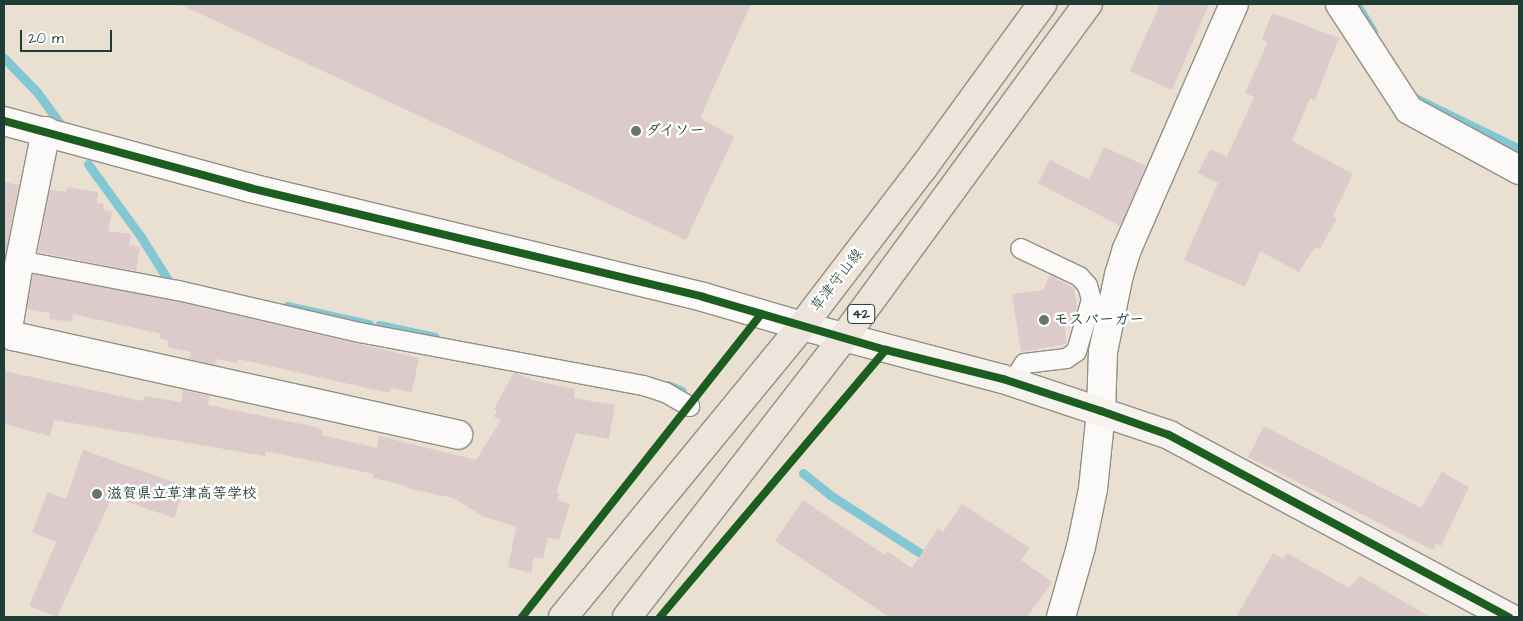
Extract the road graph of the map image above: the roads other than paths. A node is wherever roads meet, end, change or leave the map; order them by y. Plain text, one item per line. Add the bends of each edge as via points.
1 (1042, 4) edge
2 (1088, 4) edge
3 (1234, 4) edge
4 (1340, 4) edge
5 (4, 121) edge
6 (46, 131) junction
7 (1519, 170) edge
8 (1020, 248) dead end
9 (13, 269) edge
10 (802, 326) junction
11 (844, 337) junction
12 (1012, 382) junction
13 (688, 406) dead end
14 (1101, 411) junction
15 (458, 435) dead end
16 (564, 617) edge
17 (627, 617) edge
18 (1061, 617) edge
19 (1509, 617) edge

1 - 10 main road, 草津守山線 / 42 via 923,168
2 - 11 main road, 42
3 - 14 street via 1127,249 1103,352
4 - 7 street via 1409,110
5 - 6 street
6 - 9 street
6 - 10 street via 250,188 704,297
8 - 12 lane via 1079,276 1087,284 1091,299 1076,352 1066,358 1024,363
9 - 13 lane via 178,290 359,332 643,385 665,392
9 - 15 street via 8,329 14,336
10 - 11 street
10 - 16 main road, 草津守山線 / 42
11 - 12 street
11 - 17 main road, 42
12 - 14 street
14 - 18 street via 1091,499
14 - 19 street via 1169,435

